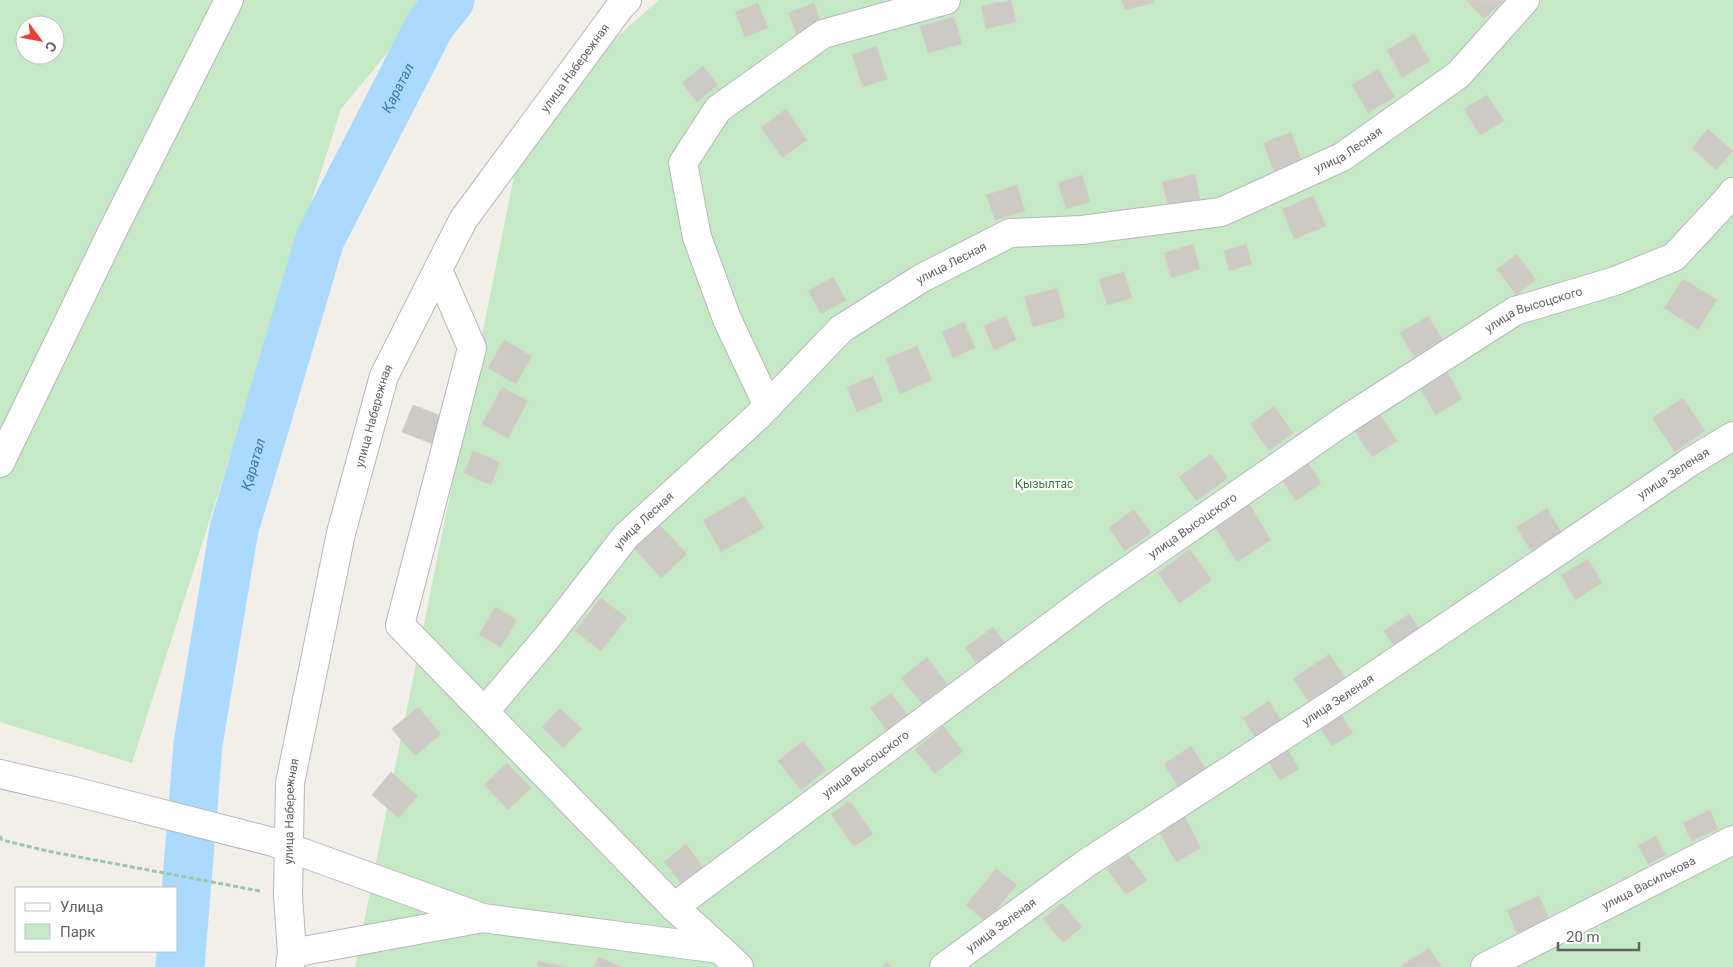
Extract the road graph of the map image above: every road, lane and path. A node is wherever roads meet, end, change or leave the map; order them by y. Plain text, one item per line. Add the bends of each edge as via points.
1 (229, 0) edge
2 (628, 0) edge
3 (946, 0) edge
4 (1525, 0) edge
5 (1733, 192) edge
6 (438, 270) junction
7 (768, 406) junction
8 (1733, 436) edge
9 (0, 462) edge
10 (485, 711) junction
11 (0, 774) edge
12 (0, 836) edge
13 (1733, 840) edge
14 (282, 845) junction
15 (288, 896) junction
16 (674, 907) junction
17 (482, 918) junction
18 (729, 958) edge
19 (291, 960) edge
20 (944, 967) edge
21 (1485, 967) edge

1 - 9 street
2 - 6 street, улица Набережная via 463,220
3 - 7 street via 823,34 718,109 683,163 697,236 727,319
4 - 7 street, улица Лесная via 1458,75 1342,157 1221,212 1082,230 1010,233 922,278 841,329
5 - 16 street, улица Высоцского via 1674,256 1615,281 1515,311 1345,420 1093,595
6 - 10 street via 472,348 400,625
6 - 14 street, улица Набережная via 384,376 341,533 290,783
7 - 10 street, улица Лесная via 626,536
8 - 20 street, улица Зеленая via 1344,697 1088,862
10 - 16 street
11 - 14 street
12 - 15 path via 2,840 47,851
13 - 21 street, улица Василькова
14 - 15 street, улица Набережная
14 - 17 street
15 - 19 street, улица Набережная
16 - 18 street
17 - 18 street
17 - 19 street

